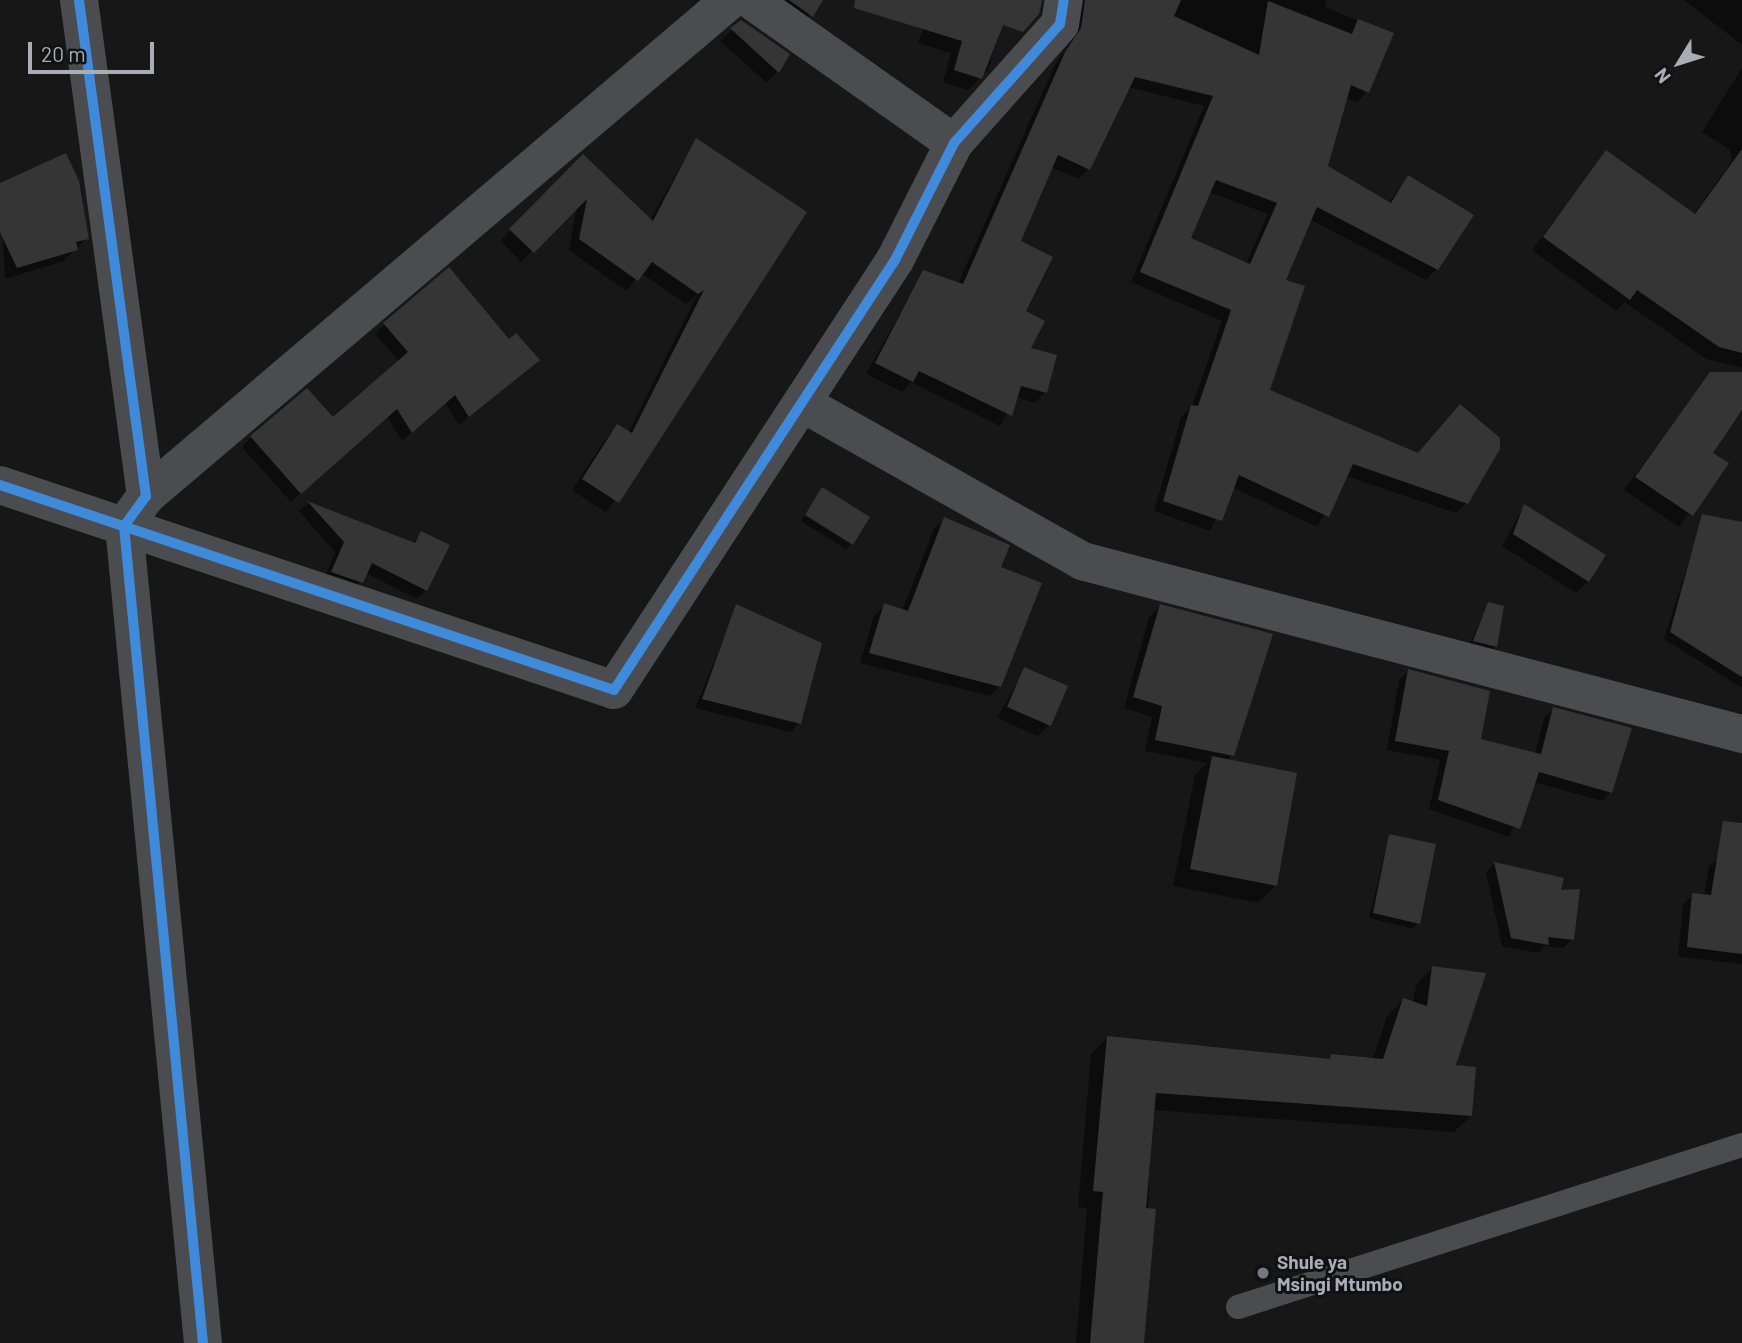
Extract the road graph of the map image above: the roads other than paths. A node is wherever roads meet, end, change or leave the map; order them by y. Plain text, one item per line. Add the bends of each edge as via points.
1 (79, 0) edge
2 (730, 0) edge
3 (751, 0) edge
4 (1064, 0) edge
5 (954, 142) junction
6 (802, 403) junction
7 (0, 485) edge
8 (135, 511) junction
9 (1742, 734) edge
10 (1742, 1145) edge
11 (1238, 1307) dead end
12 (203, 1343) edge

1 - 8 street
2 - 8 street
3 - 5 street
4 - 5 street via 1060,24
5 - 6 street via 895,260
6 - 8 street via 614,690
6 - 9 street via 1082,561
7 - 8 street
8 - 12 street
10 - 11 lane

